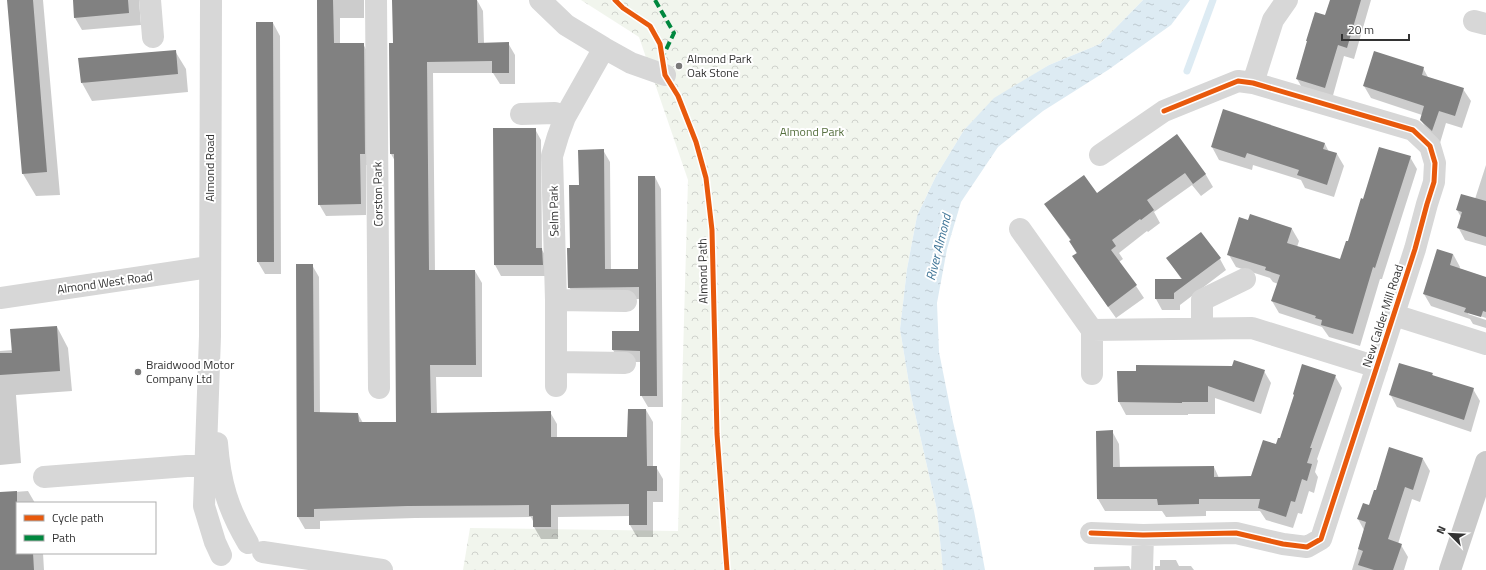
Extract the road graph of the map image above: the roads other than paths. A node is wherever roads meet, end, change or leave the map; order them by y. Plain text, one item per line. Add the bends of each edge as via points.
1 (150, 0) edge
2 (211, 0) edge
3 (376, 0) edge
4 (540, 0) edge
5 (1287, 0) edge
6 (153, 37) dead end
7 (604, 48) junction
8 (664, 75) dead end
9 (1253, 83) junction
10 (521, 114) dead end
11 (565, 117) junction
12 (1100, 156) dead end
13 (1020, 229) dead end
14 (209, 267) junction
15 (1245, 279) dead end
16 (0, 298) edge
17 (556, 300) junction
18 (626, 301) dead end
19 (1394, 315) junction
20 (1202, 328) junction
21 (1092, 330) junction
22 (1486, 344) edge
23 (556, 362) junction
24 (625, 364) dead end
25 (1377, 367) junction
26 (1092, 374) dead end
27 (556, 386) dead end
28 (380, 388) dead end
29 (1486, 462) edge
30 (212, 465) junction
31 (44, 477) dead end
32 (1091, 533) dead end
33 (1143, 535) junction
34 (259, 555) edge
35 (220, 562) edge
36 (382, 570) edge
37 (1142, 570) edge
38 (1450, 570) edge

1 - 6 street
2 - 14 street, Almond Road
3 - 28 street, Corston Park
4 - 7 street via 566,25
5 - 9 street via 1273,20
7 - 8 street via 631,64
7 - 11 street, Selm Park
9 - 12 street, New Calder Mill Road via 1238,81 1164,111
9 - 19 street, New Calder Mill Road via 1413,130 1430,146 1435,163 1434,182
10 - 11 street via 555,113
11 - 17 street, Selm Park via 552,156
13 - 21 street
14 - 16 street, Almond West Road
14 - 30 street, Almond Road
15 - 20 street via 1202,300
17 - 18 street
17 - 23 street, Selm Park
19 - 22 street, New Calder Mill Road
19 - 25 street, New Calder Mill Road
20 - 21 street, New Calder Mill Road
20 - 25 street, New Calder Mill Road via 1252,328
21 - 26 street
23 - 24 street
23 - 27 street, Selm Park
25 - 33 street, New Calder Mill Road via 1321,539 1307,547 1283,544 1236,532
29 - 38 main road
30 - 31 street
30 - 34 street, Almond Road via 228,502
30 - 35 street, Almond Road via 204,506
32 - 33 street, New Calder Mill Road
33 - 37 street
34 - 35 street via 238,543 228,547
34 - 36 street

